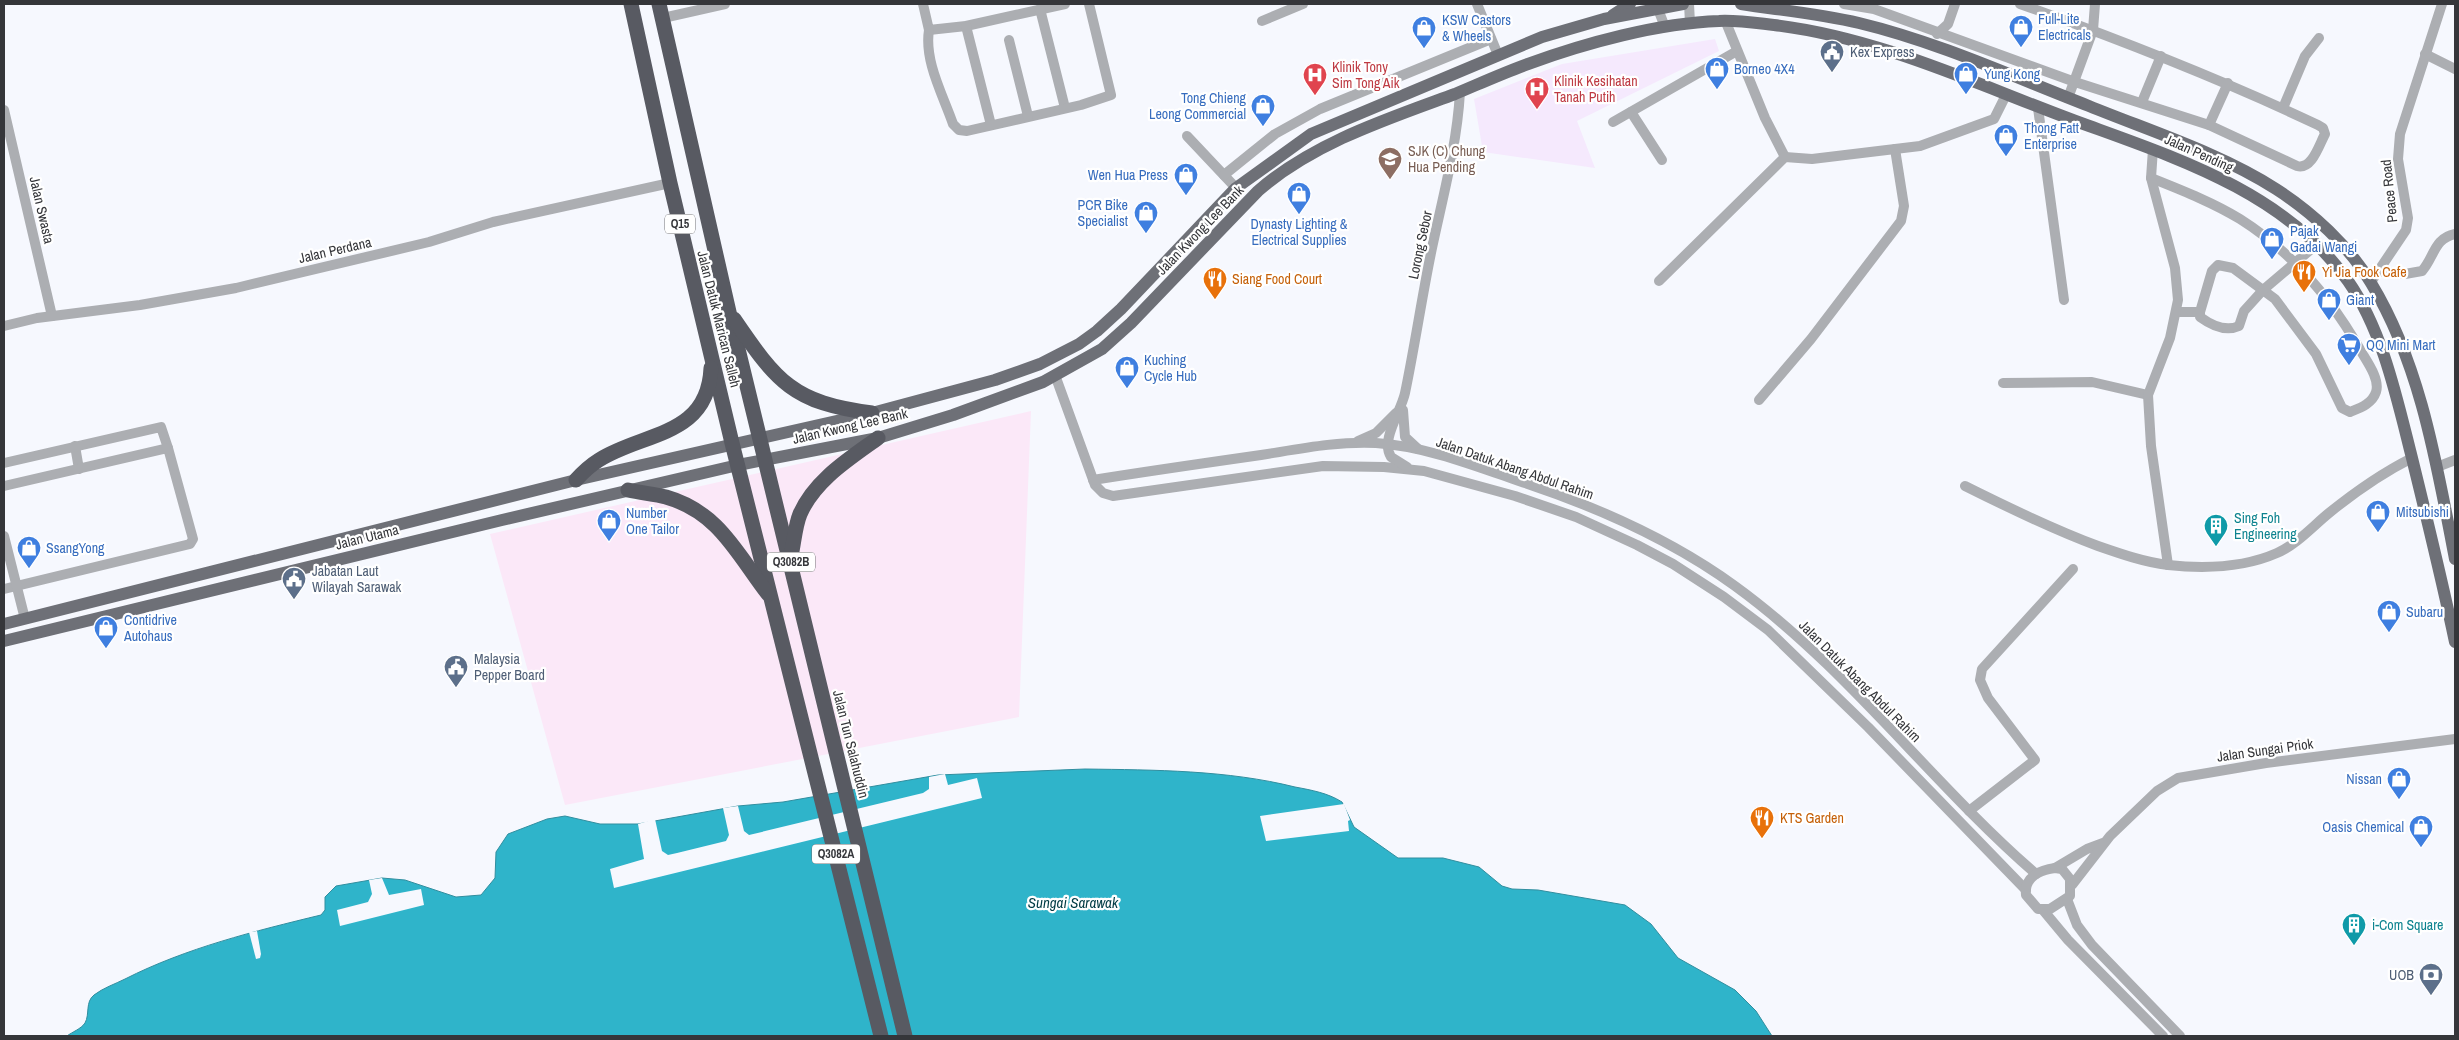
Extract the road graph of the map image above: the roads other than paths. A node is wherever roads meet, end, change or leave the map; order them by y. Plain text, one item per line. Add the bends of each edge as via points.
1 (631, 4) edge
2 (724, 4) edge
3 (923, 4) edge
4 (1065, 4) edge
5 (1089, 4) edge
6 (1303, 4) edge
7 (1476, 4) edge
8 (1630, 4) edge
9 (1683, 4) edge
10 (1689, 4) edge
11 (1741, 4) edge
12 (1844, 4) edge
13 (1955, 4) edge
14 (2020, 4) edge
15 (2095, 4) edge
16 (2442, 4) edge
17 (1657, 7) edge
18 (1789, 7) edge
19 (1871, 7) edge
20 (1040, 9) junction
21 (661, 11) edge
22 (1604, 19) junction
23 (1725, 20) junction
24 (1262, 21) dead end
25 (1690, 23) junction
26 (1861, 24) junction
27 (966, 26) junction
28 (1665, 27) junction
29 (929, 30) junction
30 (2093, 30) junction
31 (1938, 31) junction
32 (2319, 38) dead end
33 (1492, 39) junction
34 (1010, 40) dead end
35 (1932, 46) junction
36 (1737, 51) junction
37 (2425, 54) junction
38 (1498, 55) junction
39 (2161, 56) junction
40 (2455, 69) edge
41 (2075, 82) junction
42 (2228, 83) junction
43 (1460, 92) junction
44 (2006, 95) junction
45 (2068, 98) junction
46 (2142, 102) junction
47 (1064, 108) junction
48 (2038, 108) junction
49 (2283, 108) junction
50 (4, 110) edge
51 (1631, 112) junction
52 (1028, 116) junction
53 (1613, 122) dead end
54 (991, 125) junction
55 (2209, 125) junction
56 (1187, 136) dead end
57 (1895, 149) junction
58 (2153, 149) junction
59 (1785, 157) junction
60 (1662, 160) dead end
61 (1224, 175) junction
62 (2150, 178) junction
63 (670, 183) junction
64 (1236, 188) junction
65 (2455, 234) edge
66 (2316, 245) junction
67 (2295, 264) junction
68 (2374, 276) junction
69 (1659, 281) dead end
70 (2263, 290) junction
71 (2064, 300) dead end
72 (729, 312) junction
73 (2177, 312) junction
74 (2200, 312) junction
75 (52, 316) junction
76 (4, 326) edge
77 (711, 352) junction
78 (1055, 375) junction
79 (2389, 375) junction
80 (2374, 378) junction
81 (2003, 383) dead end
82 (2148, 395) junction
83 (1759, 400) dead end
84 (1402, 404) junction
85 (872, 413) junction
86 (760, 438) junction
87 (878, 438) junction
88 (732, 443) junction
89 (1349, 444) junction
90 (1387, 444) junction
91 (75, 446) junction
92 (168, 448) junction
93 (1420, 450) junction
94 (2412, 458) junction
95 (765, 460) junction
96 (2455, 460) edge
97 (4, 463) edge
98 (738, 466) junction
99 (2437, 467) junction
100 (79, 469) junction
101 (1414, 470) junction
102 (576, 480) junction
103 (1093, 480) junction
104 (4, 486) edge
105 (1965, 486) dead end
106 (628, 490) junction
107 (4, 536) edge
108 (2455, 558) edge
109 (790, 561) junction
110 (2168, 565) junction
111 (2073, 569) dead end
112 (16, 586) junction
113 (4, 589) edge
114 (772, 599) junction
115 (25, 619) junction
116 (4, 624) edge
117 (4, 642) edge
118 (2455, 642) edge
119 (2455, 739) edge
120 (1969, 811) junction
121 (2104, 843) junction
122 (2055, 868) junction
123 (2036, 874) junction
124 (2072, 885) junction
125 (2026, 890) junction
126 (2067, 899) junction
127 (2043, 910) junction
128 (881, 1036) edge
129 (905, 1036) edge
130 (2163, 1036) edge
131 (2180, 1036) edge

1 - 63 highway, Jalan Datuk Marican Salleh / Q15
2 - 21 street
3 - 29 street
4 - 20 street
5 - 47 street via 1111,95
6 - 24 street
7 - 33 street
8 - 22 main road
9 - 17 main road
10 - 25 street
11 - 18 main road, Jalan Pending
12 - 19 street
13 - 31 street via 1948,24
14 - 30 street
15 - 30 street
16 - 37 street, Peace Road
17 - 22 main road, Jalan Kwong Lee Bank
17 - 28 street
18 - 26 main road, Jalan Pending
19 - 26 street
19 - 31 street
20 - 27 street
20 - 47 street
21 - 72 highway, Jalan Datuk Marican Salleh / Q15
22 - 38 main road, Jalan Kwong Lee Bank via 1542,37
23 - 25 main road, Jalan Pending
23 - 36 street
23 - 44 main road, Jalan Pending via 1811,30 1876,46
25 - 28 main road, Jalan Pending
26 - 35 main road, Jalan Pending
27 - 29 street
27 - 54 street
28 - 43 main road, Jalan Kwong Lee Bank via 1579,47
29 - 54 street via 927,44 932,66 953,124 968,131
30 - 39 street
30 - 41 street
31 - 35 street
31 - 41 street
32 - 49 street via 2305,56
33 - 38 street
33 - 61 street via 1320,109 1275,134
34 - 52 street
35 - 45 main road, Jalan Pending
36 - 51 street
36 - 59 street
37 - 40 street
37 - 68 street, Peace Road via 2400,134 2398,159 2408,218 2406,230
38 - 64 main road, Jalan Kwong Lee Bank via 1311,134
39 - 42 street
39 - 46 street
41 - 45 street
41 - 46 street
42 - 49 street
42 - 55 street
43 - 78 main road, Jalan Kwong Lee Bank via 1318,150 1279,174 1258,191 1131,323 1102,349
43 - 84 street, Lorong Sebor via 1454,154
44 - 48 main road, Jalan Pending
44 - 57 street via 1994,119 1920,146
45 - 68 main road, Jalan Pending via 2224,162 2276,189 2311,215
46 - 55 street
47 - 52 street
48 - 58 main road, Jalan Pending
48 - 71 street
49 - 55 street via 2323,128 2324,134 2308,165 2302,168
50 - 75 street, Jalan Swasta
51 - 53 street
51 - 60 street
52 - 54 street
56 - 61 street
57 - 59 street via 1812,159
57 - 83 street via 1904,206 1901,221
58 - 62 street
58 - 66 main road, Jalan Pending via 2224,180 2264,203
59 - 69 street
61 - 64 street
62 - 67 street via 2198,197 2240,219
62 - 73 street via 2175,268
63 - 75 street, Jalan Perdana via 493,222 429,242 236,288
63 - 77 highway, Jalan Datuk Marican Salleh / Q15
64 - 85 main road, Jalan Kwong Lee Bank via 1121,309 1079,344 1040,364 995,380
65 - 68 street via 2437,244 2422,271
66 - 67 street
66 - 79 main road, Jalan Pending via 2348,282 2366,311
67 - 70 street
67 - 80 street via 2346,324
68 - 99 main road, Jalan Pending via 2410,369
70 - 74 street via 2244,311 2239,326 2233,328 2208,323 2200,317
70 - 74 street via 2233,268 2218,265 2212,271
70 - 80 street via 2275,299 2316,354 2342,408 2350,412 2366,405 2376,393
72 - 85 highway via 780,380 807,397
72 - 86 highway, Jalan Datuk Marican Salleh / Q15
73 - 74 street
73 - 82 street
75 - 76 street, Jalan Perdana
77 - 88 highway, Jalan Datuk Marican Salleh / Q15
77 - 102 highway via 708,388 690,417 670,431 601,459
78 - 87 main road, Jalan Kwong Lee Bank via 953,415
78 - 103 street
79 - 80 street
79 - 94 main road, Jalan Pending
81 - 82 street via 2092,382
82 - 110 street via 2151,446
84 - 89 street via 1376,433
84 - 90 street
84 - 93 street via 1405,437
85 - 86 main road, Jalan Kwong Lee Bank
86 - 88 main road, Jalan Kwong Lee Bank
86 - 95 highway, Jalan Datuk Marican Salleh / Q15
87 - 95 main road, Jalan Kwong Lee Bank
87 - 109 highway via 827,477 810,496 799,516
88 - 98 highway, Jalan Datuk Marican Salleh / Q15
88 - 102 main road, Jalan Utama
89 - 90 street, Jalan Datuk Abang Abdul Rahim
89 - 103 street, Jalan Datuk Abang Abdul Rahim
90 - 93 street, Jalan Datuk Abang Abdul Rahim
90 - 101 street via 1391,457
91 - 92 street via 161,427
91 - 97 street
91 - 100 street
92 - 100 street
92 - 112 street via 193,539 190,544
93 - 120 street, Jalan Datuk Abang Abdul Rahim via 1489,470 1578,502 1641,529 1699,562 1771,614 1818,655
94 - 110 street via 2372,480 2278,553 2227,566
94 - 118 main road, Jalan Pending
95 - 98 main road, Jalan Kwong Lee Bank
95 - 109 highway, Jalan Tun Salahuddin / Q3082B
96 - 99 street
98 - 106 main road, Jalan Utama
98 - 114 highway, Q3082A
99 - 108 main road, Jalan Pending
100 - 104 street
101 - 103 street, Jalan Datuk Abang Abdul Rahim via 1323,466 1114,496 1104,493
101 - 125 street, Jalan Datuk Abang Abdul Rahim via 1515,496 1576,517 1645,548 1724,596 1768,630 1817,676
102 - 115 main road, Jalan Utama
105 - 110 street via 2050,528 2116,552
106 - 114 highway via 666,497 702,513 725,535
106 - 117 main road, Jalan Utama
107 - 112 street
109 - 129 highway, Jalan Tun Salahuddin / Q3082B
111 - 120 street via 1982,669 1980,680 1988,698 2035,760
112 - 113 street
112 - 115 street
114 - 128 highway, Q3082A
115 - 116 main road, Jalan Utama
119 - 121 street, Jalan Sungai Priok via 2237,767 2178,778 2157,791
120 - 123 street, Jalan Datuk Abang Abdul Rahim
121 - 122 street
121 - 124 street
122 - 123 street
122 - 124 street via 2066,873
123 - 125 street
124 - 126 street
125 - 127 street via 2033,904
126 - 127 street
126 - 131 street via 2077,925 2092,945
127 - 130 street via 2068,940

